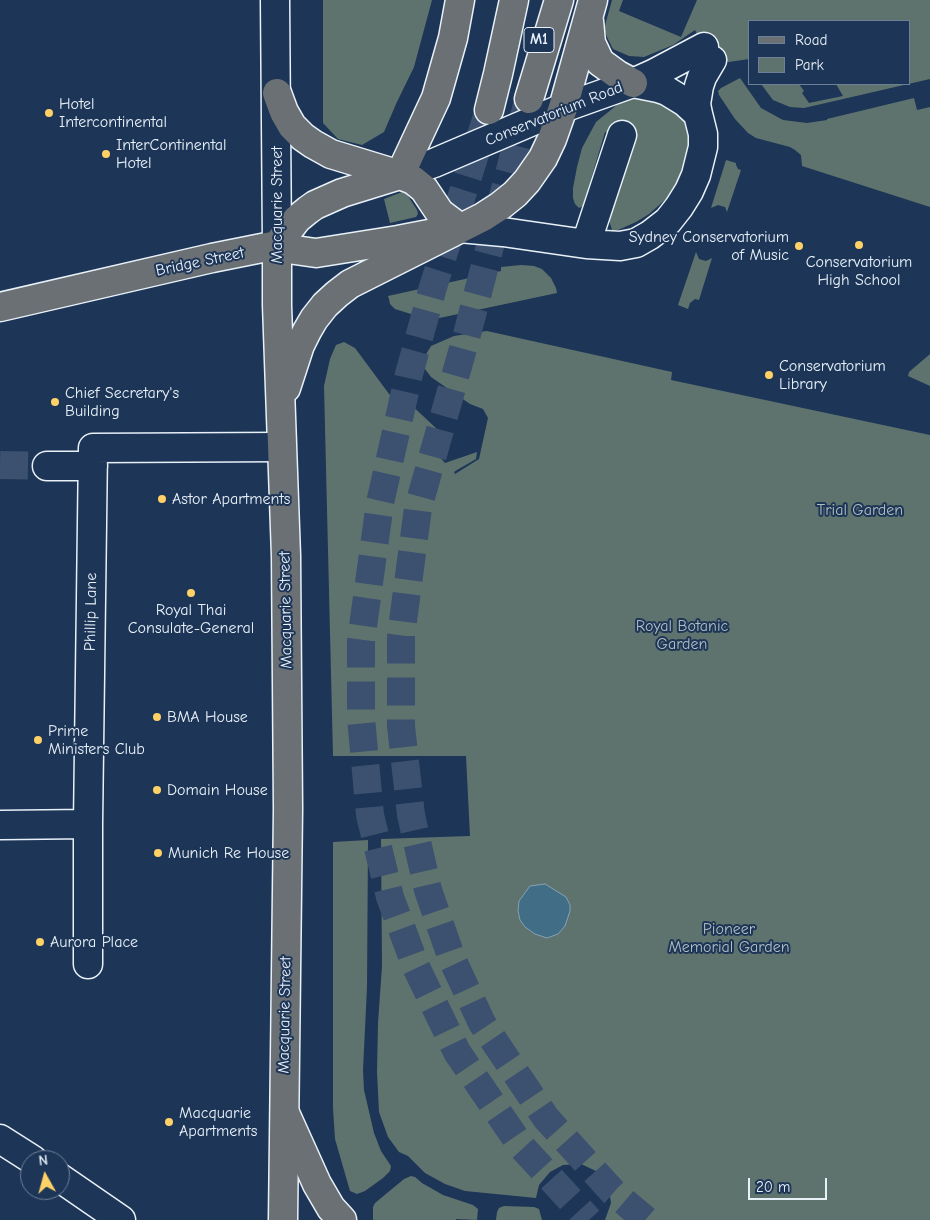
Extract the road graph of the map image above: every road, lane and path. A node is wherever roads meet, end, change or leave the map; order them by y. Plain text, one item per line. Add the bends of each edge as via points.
1 (275, 0) edge
2 (460, 0) edge
3 (500, 0) edge
4 (514, 0) edge
5 (545, 0) edge
6 (559, 0) edge
7 (591, 9) edge
8 (498, 74) junction
9 (633, 83) junction
10 (277, 93) junction
11 (563, 108) junction
12 (489, 110) tunnel mouth
13 (698, 114) junction
14 (622, 135) dead end
15 (400, 175) junction
16 (460, 228) junction
17 (586, 244) junction
18 (277, 245) junction
19 (0, 307) edge
20 (281, 403) junction
21 (281, 447) junction
22 (47, 466) tunnel mouth
23 (92, 466) junction
24 (88, 824) junction
25 (0, 825) edge
26 (88, 964) dead end
27 (285, 1113) junction
28 (0, 1139) edge
29 (20, 1152) edge
30 (0, 1156) edge
31 (20, 1161) edge
32 (70, 1185) edge
33 (121, 1220) edge
34 (283, 1220) edge
35 (342, 1220) edge

1 - 10 street, Macquarie Street
2 - 15 main road via 436,98
3 - 8 main road
4 - 8 main road, M1
5 - 6 main road, M1 via 531,90
7 - 9 main road via 591,43 600,62
7 - 11 main road
8 - 12 main road, M1
9 - 11 street, Conservatorium Road
9 - 13 street, Conservatorium Road via 667,91
9 - 13 street via 684,58 708,54 699,86
10 - 15 main road via 292,126 320,149
10 - 18 street, Macquarie Street
11 - 15 street, Conservatorium Road
11 - 16 main road via 552,140 527,181 500,206
13 - 17 street via 704,138 702,153 689,191 673,216 650,235 630,245
14 - 17 street
15 - 16 main road via 419,185 440,212
15 - 18 main road, Conservatorium Road via 315,205 297,219
16 - 17 street
16 - 18 main road, Bridge Street via 316,253
16 - 20 main road via 350,284 325,305 300,346
18 - 19 main road, Bridge Street
18 - 20 main road, Macquarie Street
20 - 21 main road, Macquarie Street
21 - 23 street, Phillip Lane via 93,448
21 - 27 main road, Macquarie Street via 286,556 288,809
22 - 23 street
23 - 24 street, Phillip Lane
24 - 25 street
24 - 26 street, Phillip Lane
27 - 34 main road, Macquarie Street
27 - 35 main road via 317,1184
28 - 29 street
30 - 31 street
32 - 33 street

